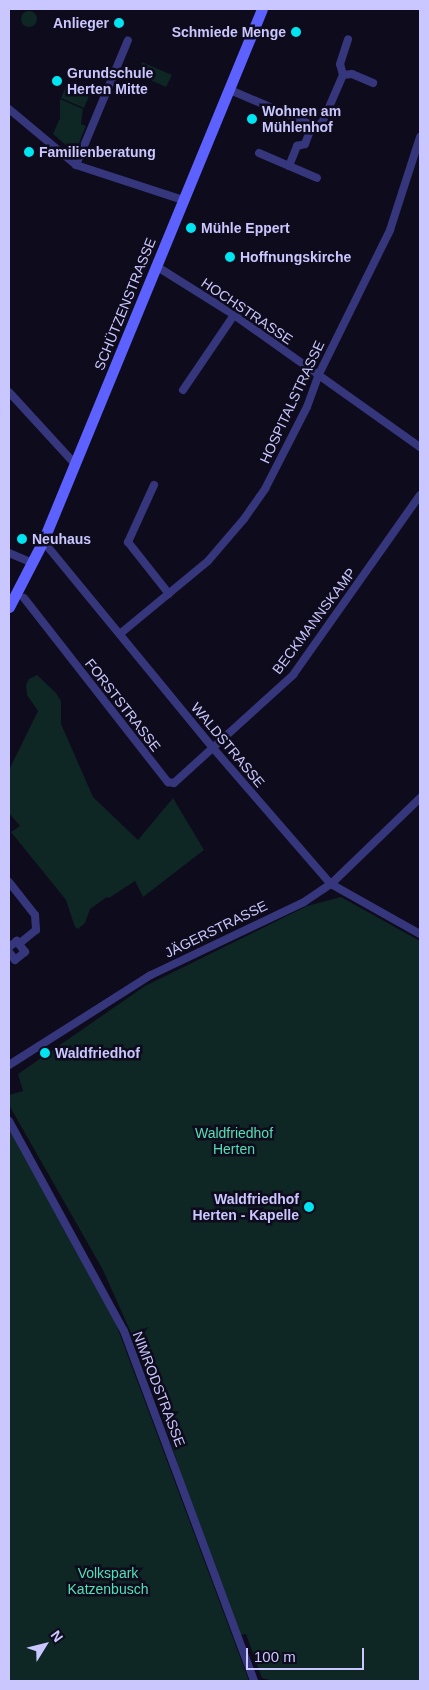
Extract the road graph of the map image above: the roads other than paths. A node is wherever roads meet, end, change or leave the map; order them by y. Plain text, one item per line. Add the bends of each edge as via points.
1 (262, 9) edge
2 (348, 39) dead end
3 (128, 40) dead end
4 (343, 74) junction
5 (373, 83) dead end
6 (230, 90) junction
7 (9, 109) edge
8 (312, 126) junction
9 (420, 137) edge
10 (259, 153) dead end
11 (76, 165) junction
12 (289, 166) junction
13 (317, 178) dead end
14 (184, 200) junction
15 (156, 266) junction
16 (234, 315) junction
17 (318, 376) junction
18 (183, 390) dead end
19 (9, 392) edge
20 (420, 447) edge
21 (74, 463) junction
22 (154, 485) dead end
23 (420, 495) edge
24 (43, 541) junction
25 (9, 553) edge
26 (33, 563) junction
27 (169, 594) junction
28 (24, 598) dead end
29 (9, 608) edge
30 (121, 633) junction
31 (212, 748) junction
32 (420, 798) edge
33 (9, 882) edge
34 (331, 884) junction
35 (420, 934) edge
36 (19, 944) junction
37 (9, 947) edge
38 (9, 952) edge
39 (9, 1065) edge
40 (9, 1121) edge
41 (254, 1681) edge

1 - 6 main road, SCHÜTZENSTRASSE
2 - 4 street via 340,64
3 - 11 street
4 - 5 street via 352,74
4 - 8 street via 323,120
6 - 8 street
6 - 14 main road, SCHÜTZENSTRASSE
7 - 11 street
8 - 12 street via 305,144 297,146
9 - 17 street, HOSPITALSTRASSE via 390,230
10 - 12 street
11 - 14 street
12 - 13 street
14 - 15 main road, SCHÜTZENSTRASSE
15 - 16 street, HOCHSTRASSE
15 - 21 main road, SCHÜTZENSTRASSE
16 - 17 street, HOCHSTRASSE
16 - 18 street
17 - 20 street, HOCHSTRASSE
17 - 27 street, HOSPITALSTRASSE via 307,407 264,489 244,519 208,561
19 - 21 street
21 - 24 main road, SCHÜTZENSTRASSE
22 - 27 street via 128,542
23 - 31 street, BECKMANNSKAMP via 293,674
24 - 26 main road, SCHÜTZENSTRASSE
24 - 30 street, WALDSTRASSE
25 - 26 street
26 - 29 main road, SCHÜTZENSTRASSE
27 - 30 street, HOSPITALSTRASSE
28 - 31 street, FORSTSTRASSE via 168,782 174,783
30 - 31 street, WALDSTRASSE
31 - 34 street, WALDSTRASSE
32 - 34 street, JÄGERSTRASSE
33 - 36 street via 35,915 36,930
34 - 35 street, WALDSTRASSE
34 - 39 street, JÄGERSTRASSE via 304,902 151,975
36 - 37 street via 17,941
36 - 38 street via 26,952 15,960
40 - 41 street, NIMRODSTRASSE via 124,1331

